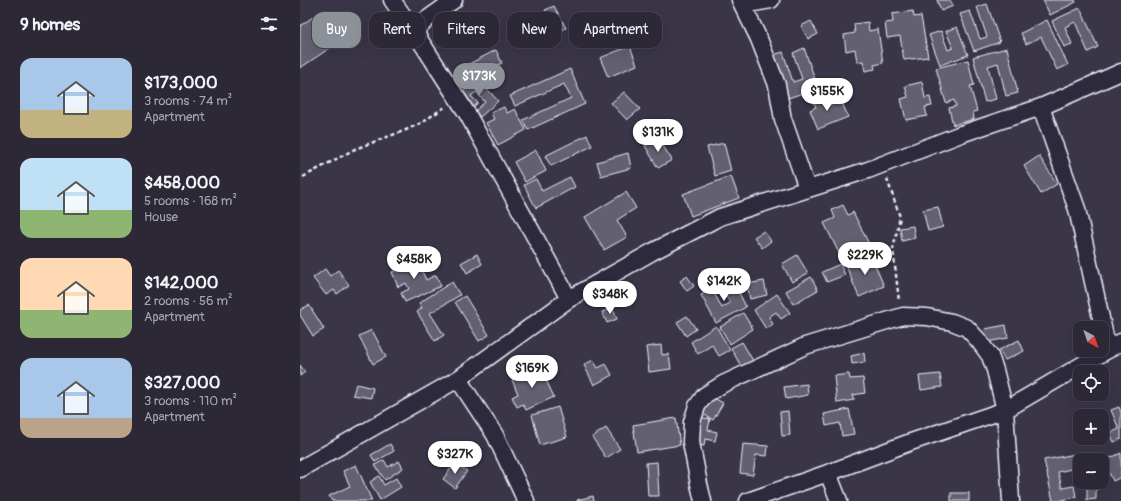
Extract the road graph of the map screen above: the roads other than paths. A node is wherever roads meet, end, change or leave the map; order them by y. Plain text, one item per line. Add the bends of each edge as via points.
1 (392, 0) edge
2 (454, 0) edge
3 (771, 0) edge
4 (741, 2) edge
5 (400, 12) edge
6 (425, 21) edge
7 (424, 48) edge
8 (1121, 72) edge
9 (1041, 107) junction
10 (807, 188) junction
11 (569, 299) junction
12 (1114, 346) edge
13 (458, 379) junction
14 (1005, 410) junction
15 (300, 469) edge
16 (828, 473) junction
17 (526, 501) edge
18 (703, 501) edge
19 (748, 501) edge
20 (839, 501) edge
21 (1011, 501) edge

1 - 5 street
2 - 6 street
3 - 4 street
4 - 10 street via 777,85 783,118
7 - 11 street via 468,115
8 - 9 street
9 - 10 street
9 - 12 street via 1077,209
10 - 11 street via 720,217
11 - 13 street
12 - 14 street
13 - 15 street
13 - 17 street via 495,435
14 - 16 street
14 - 18 street via 990,356 967,328 946,320 903,316 805,346 722,384 705,395 697,406 692,422 691,442
14 - 21 street
16 - 19 street
16 - 20 street

